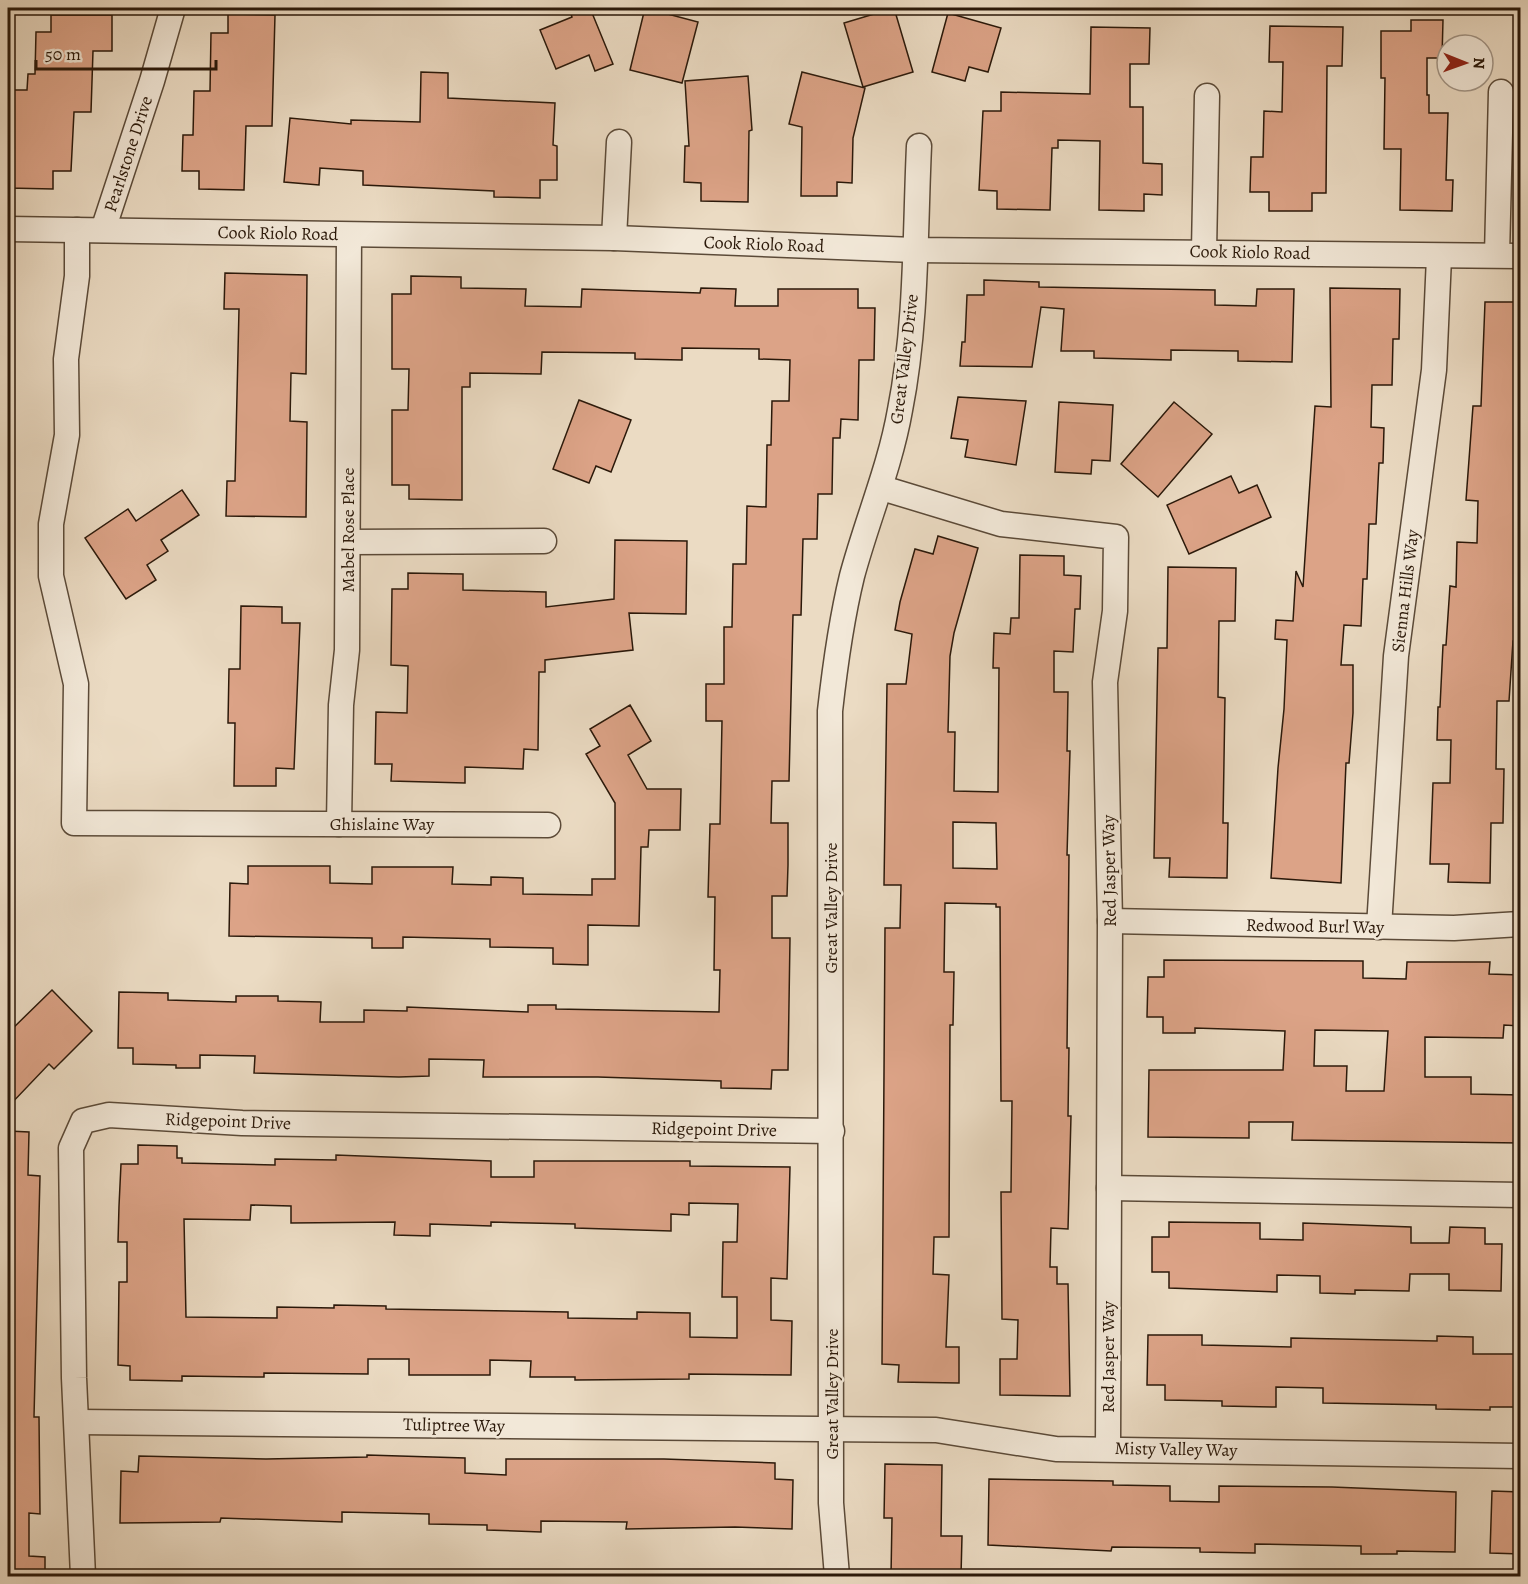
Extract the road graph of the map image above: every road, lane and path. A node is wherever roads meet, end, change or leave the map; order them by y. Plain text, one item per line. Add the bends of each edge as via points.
1 (173, 8) edge
2 (1501, 92) dead end
3 (1206, 96) dead end
4 (620, 142) dead end
5 (919, 146) dead end
6 (8, 229) edge
7 (77, 230) junction
8 (103, 230) junction
9 (349, 235) junction
10 (614, 238) junction
11 (914, 250) junction
12 (1204, 251) junction
13 (1497, 255) junction
14 (1521, 256) edge
15 (1439, 257) junction
16 (882, 488) junction
17 (544, 541) dead end
18 (349, 543) junction
19 (339, 824) junction
20 (548, 825) dead end
21 (1110, 921) junction
22 (1521, 924) edge
23 (1379, 927) junction
24 (832, 1131) junction
25 (1109, 1188) junction
26 (1521, 1195) edge
27 (76, 1422) junction
28 (832, 1429) junction
29 (1108, 1448) junction
30 (1521, 1456) edge
31 (83, 1576) edge
32 (837, 1576) edge

1 - 8 street, Pearlstone Drive
2 - 13 street
3 - 12 street
4 - 10 street
5 - 11 street, Great Valley Drive
6 - 7 street, Cook Riolo Road
7 - 8 street, Cook Riolo Road
7 - 19 street, Ghislaine Way via 77,276 66,358 67,435 51,524 51,576 76,684 74,823
8 - 9 street, Cook Riolo Road
9 - 10 street, Cook Riolo Road
9 - 18 street, Mabel Rose Place
10 - 11 street, Cook Riolo Road
11 - 12 street, Cook Riolo Road
11 - 16 street, Great Valley Drive via 900,410
12 - 15 street, Cook Riolo Road
13 - 14 street, Cook Riolo Road
13 - 15 street, Cook Riolo Road
15 - 23 street, Sienna Hills Way via 1434,370 1396,656
16 - 21 street, Red Jasper Way via 1001,524 1116,537 1115,611 1105,682
16 - 24 street, Great Valley Drive via 852,575 830,711
17 - 18 street
18 - 19 street, Mabel Rose Place
19 - 20 street, Ghislaine Way
21 - 23 street, Redwood Burl Way
21 - 25 street, Red Jasper Way
22 - 23 street, Redwood Burl Way
24 - 27 street, Ridgepoint Drive via 242,1123 109,1115 82,1121 71,1148
24 - 28 street, Great Valley Drive
25 - 26 street
25 - 29 street, Red Jasper Way
27 - 28 street, Tuliptree Way
27 - 31 street, Ridgepoint Drive
28 - 29 street, Misty Valley Way via 936,1431 1056,1449
28 - 32 street, Great Valley Drive via 831,1503
29 - 30 street, Misty Valley Way

